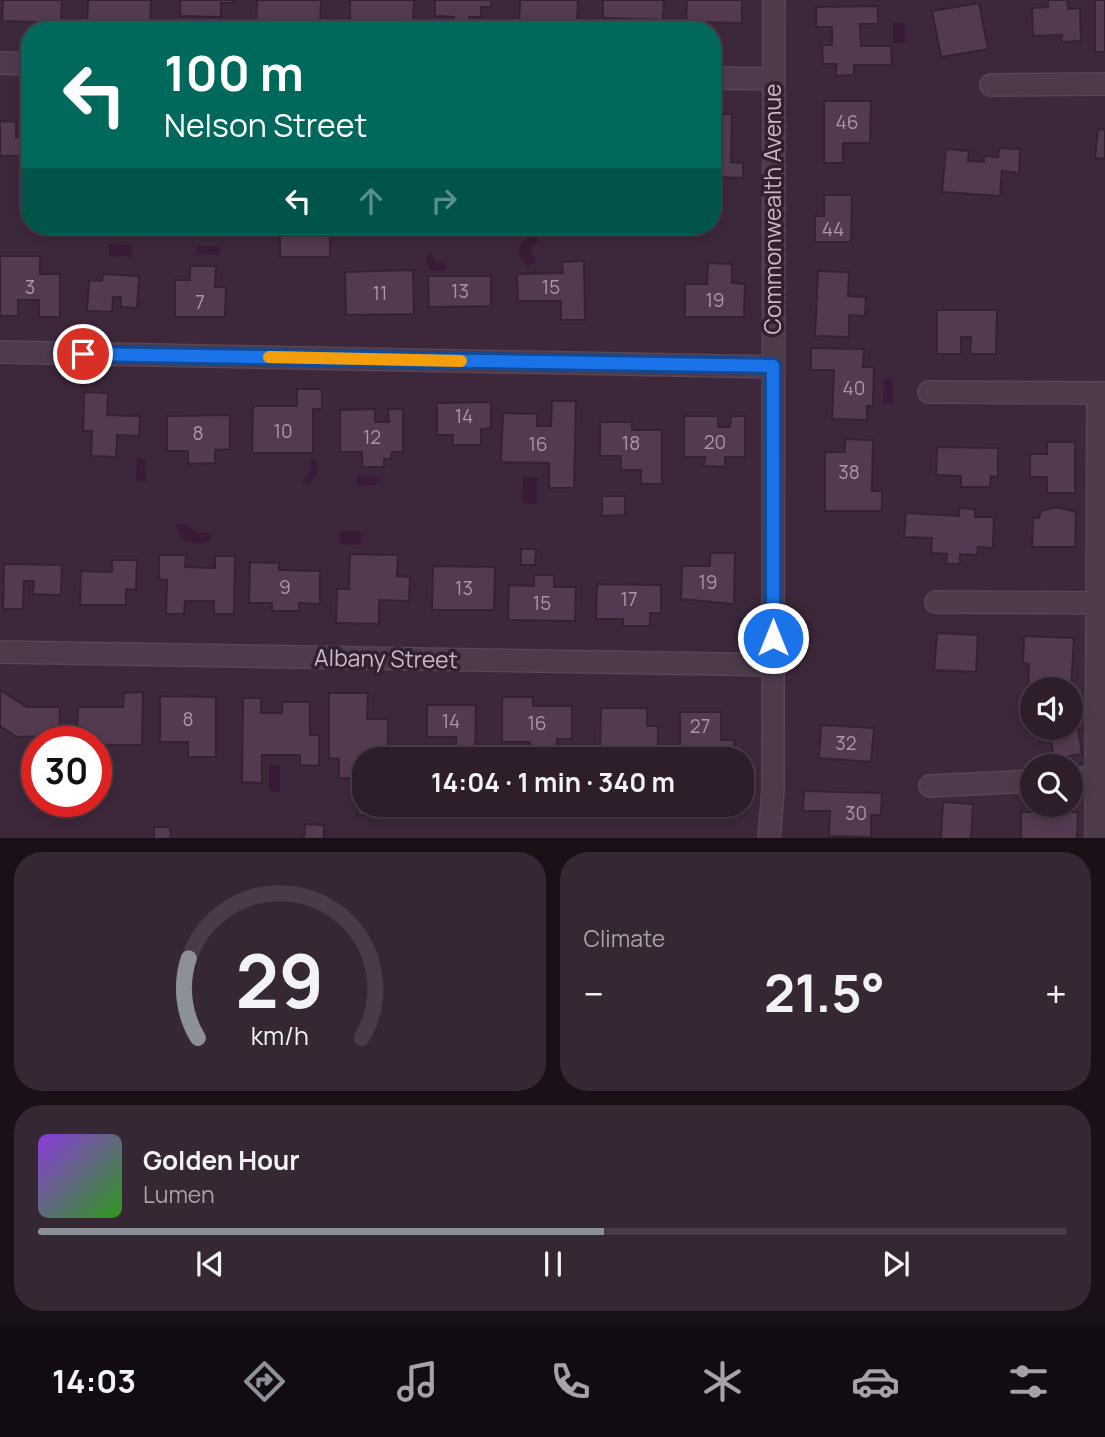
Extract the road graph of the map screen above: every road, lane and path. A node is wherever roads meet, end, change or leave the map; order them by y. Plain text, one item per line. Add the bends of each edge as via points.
1 (774, 0) edge
2 (0, 63) edge
3 (21, 64) edge
4 (721, 78) edge
5 (774, 79) junction
6 (991, 85) dead end
7 (1105, 85) edge
8 (0, 352) edge
9 (773, 366) junction
10 (929, 392) dead end
11 (1101, 393) edge
12 (936, 602) dead end
13 (1102, 603) edge
14 (0, 652) edge
15 (772, 665) junction
16 (1096, 777) junction
17 (1083, 778) edge
18 (1020, 782) edge
19 (930, 786) dead end
20 (769, 838) edge
21 (1096, 838) edge

1 - 5 street, Commonwealth Avenue
2 - 3 street
4 - 5 street
5 - 9 street, Commonwealth Avenue
6 - 7 street
8 - 9 street
9 - 15 street, Commonwealth Avenue
10 - 11 street
11 - 13 street
12 - 13 street
13 - 16 street
14 - 15 street, Albany Street
15 - 20 street, Commonwealth Avenue
16 - 17 street
16 - 21 street
18 - 19 street

